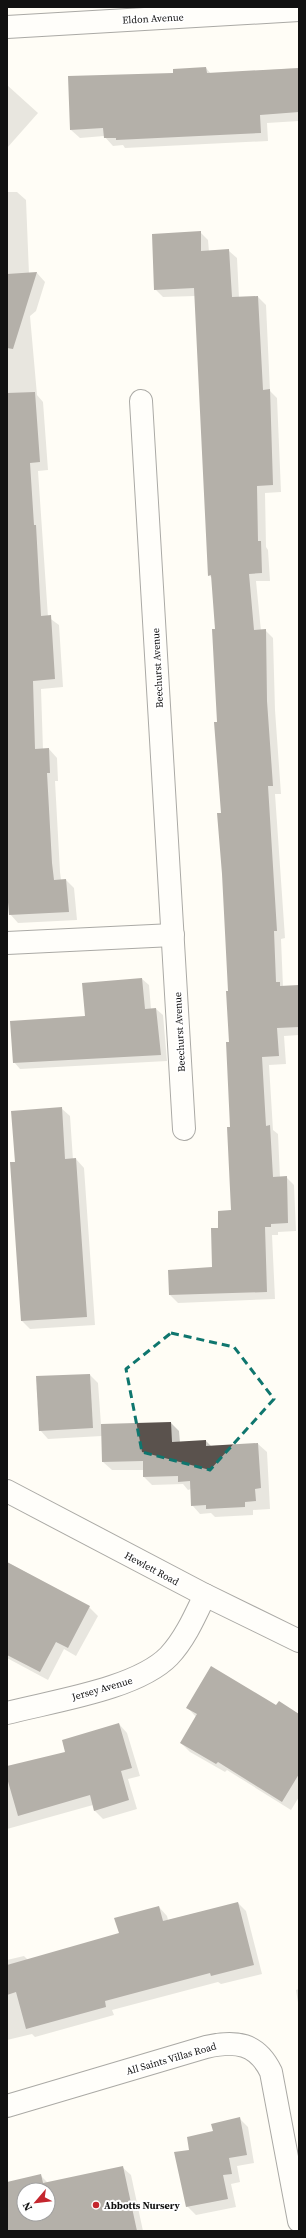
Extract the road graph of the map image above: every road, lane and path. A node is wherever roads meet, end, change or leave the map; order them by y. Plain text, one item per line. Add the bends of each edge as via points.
1 (299, 10) edge
2 (7, 27) edge
3 (141, 401) dead end
4 (173, 935) junction
5 (7, 943) edge
6 (184, 1129) dead end
7 (7, 1492) edge
8 (205, 1595) junction
9 (299, 1641) edge
10 (7, 1713) edge
11 (7, 2106) edge
12 (299, 2222) edge

1 - 2 street, Eldon Avenue
3 - 4 street, Beechurst Avenue
4 - 5 street
4 - 6 street, Beechurst Avenue
7 - 8 street, Hewlett Road
8 - 9 street, Hewlett Road
8 - 10 street, Jersey Avenue via 178,1644 153,1669 136,1679 117,1685
11 - 12 street, All Saints Villas Road via 206,2047 231,2043 243,2045 254,2050 265,2060 271,2072

